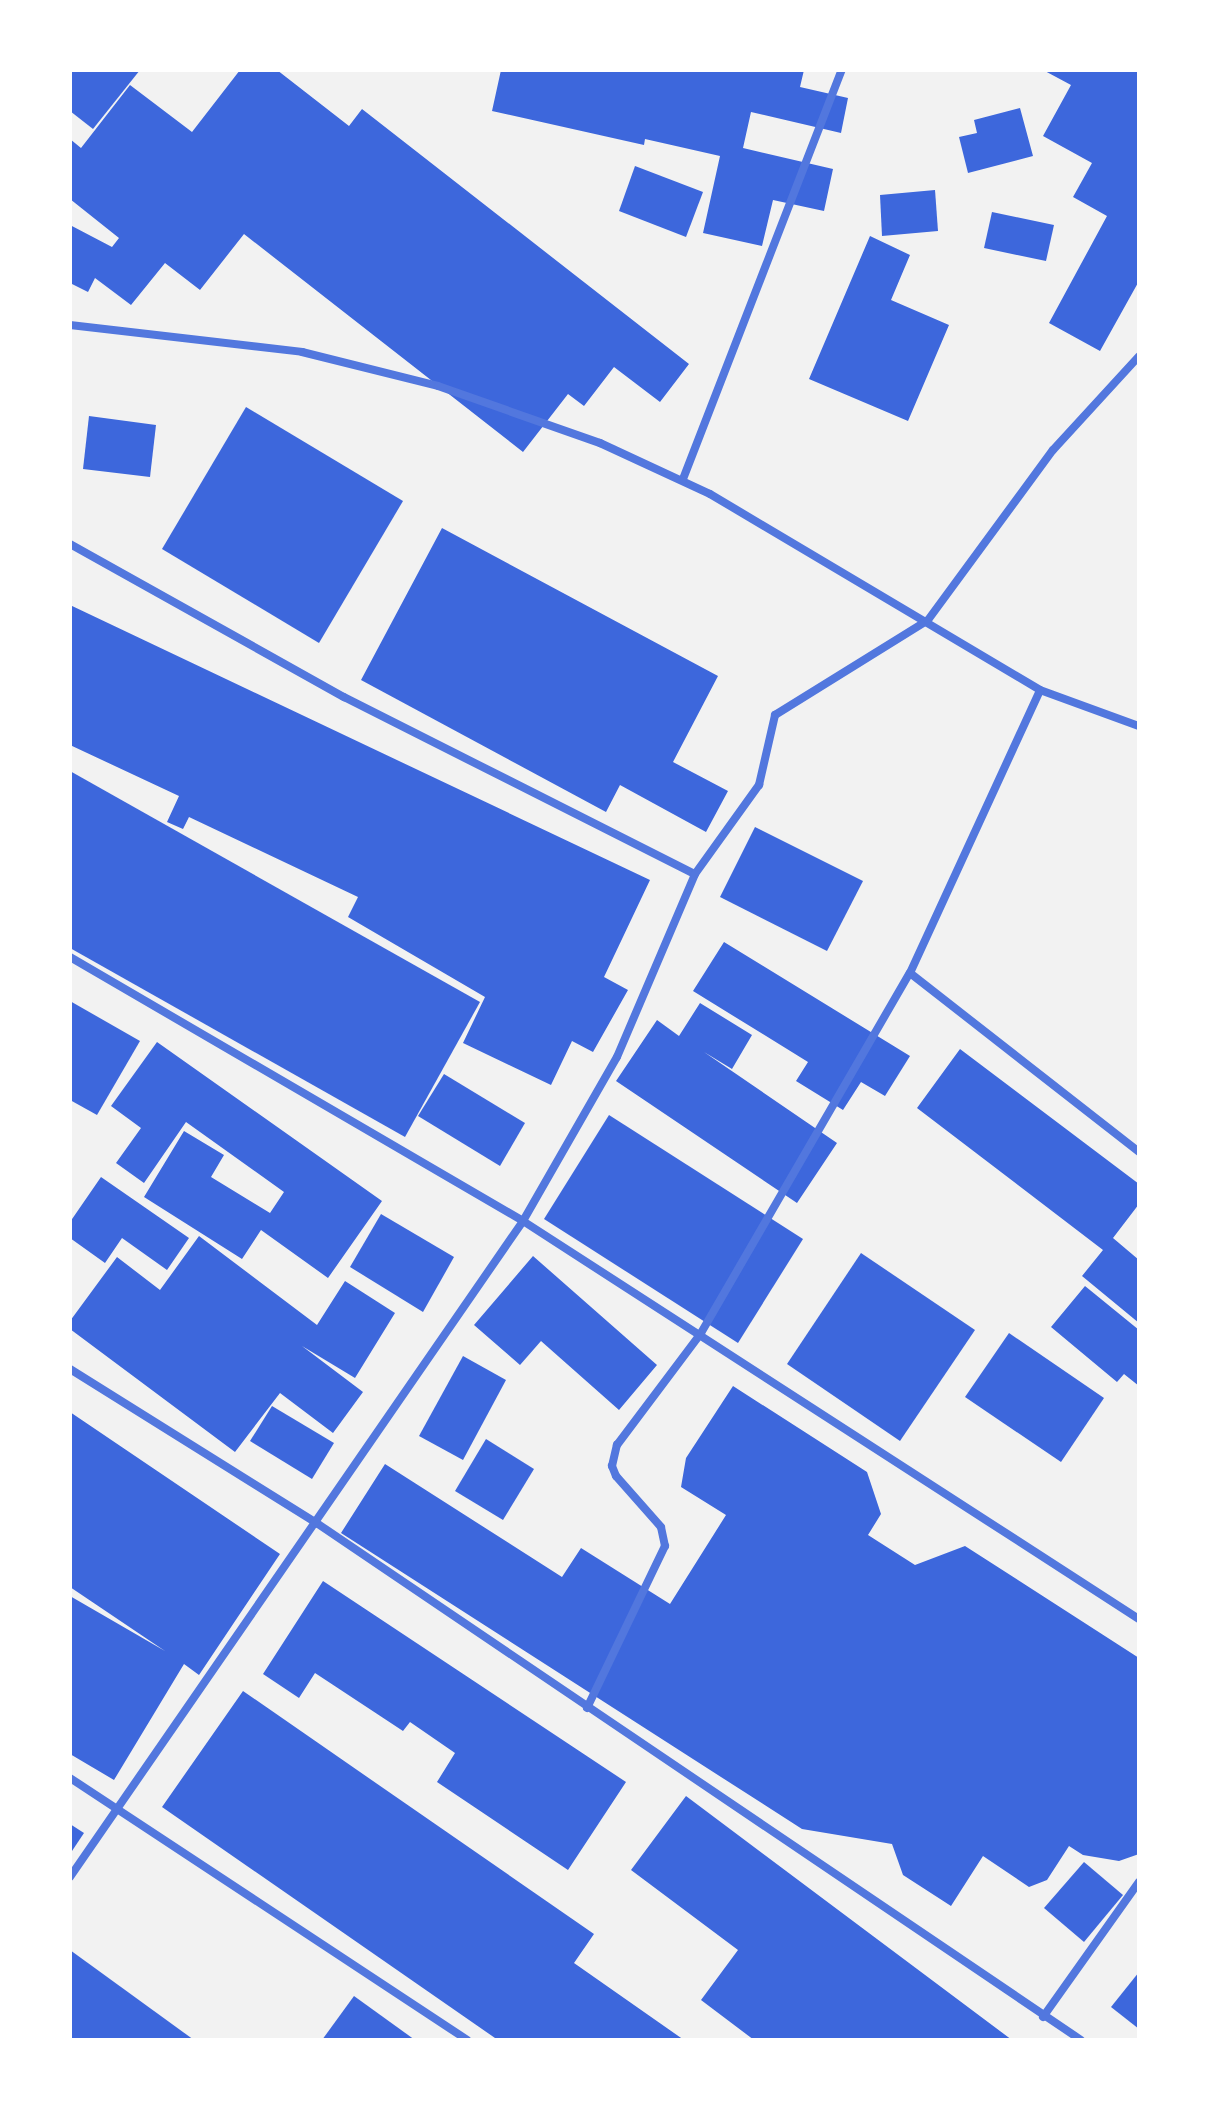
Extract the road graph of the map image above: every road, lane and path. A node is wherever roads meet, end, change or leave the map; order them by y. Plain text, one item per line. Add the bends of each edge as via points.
1 (842, 70) edge
2 (70, 325) edge
3 (1139, 356) edge
4 (683, 479) junction
5 (70, 544) edge
6 (928, 620) junction
7 (1040, 690) junction
8 (1139, 726) edge
9 (695, 874) junction
10 (70, 957) edge
11 (910, 973) junction
12 (1139, 1152) edge
13 (523, 1221) junction
14 (701, 1333) junction
15 (70, 1369) edge
16 (318, 1524) junction
17 (1139, 1619) edge
18 (587, 1708) junction
19 (70, 1778) edge
20 (115, 1807) junction
21 (70, 1877) edge
22 (1139, 1882) edge
23 (1043, 2017) junction
24 (467, 2040) edge
25 (1081, 2040) edge

1 - 4 street
2 - 4 street via 302,352 347,363 438,386 600,443
3 - 6 street via 1053,450
4 - 6 street
5 - 9 street via 344,697
6 - 7 street
6 - 9 street via 775,715 759,785
7 - 8 street
7 - 11 street
9 - 13 street via 617,1057
10 - 13 street
11 - 12 street
11 - 14 street
13 - 14 street
13 - 16 street
14 - 17 street
14 - 18 street via 613,1456 616,1476 661,1527 665,1546
15 - 16 street
16 - 18 street
16 - 20 street
18 - 23 street
19 - 20 street
20 - 21 street
20 - 24 street
22 - 23 street
23 - 25 street

